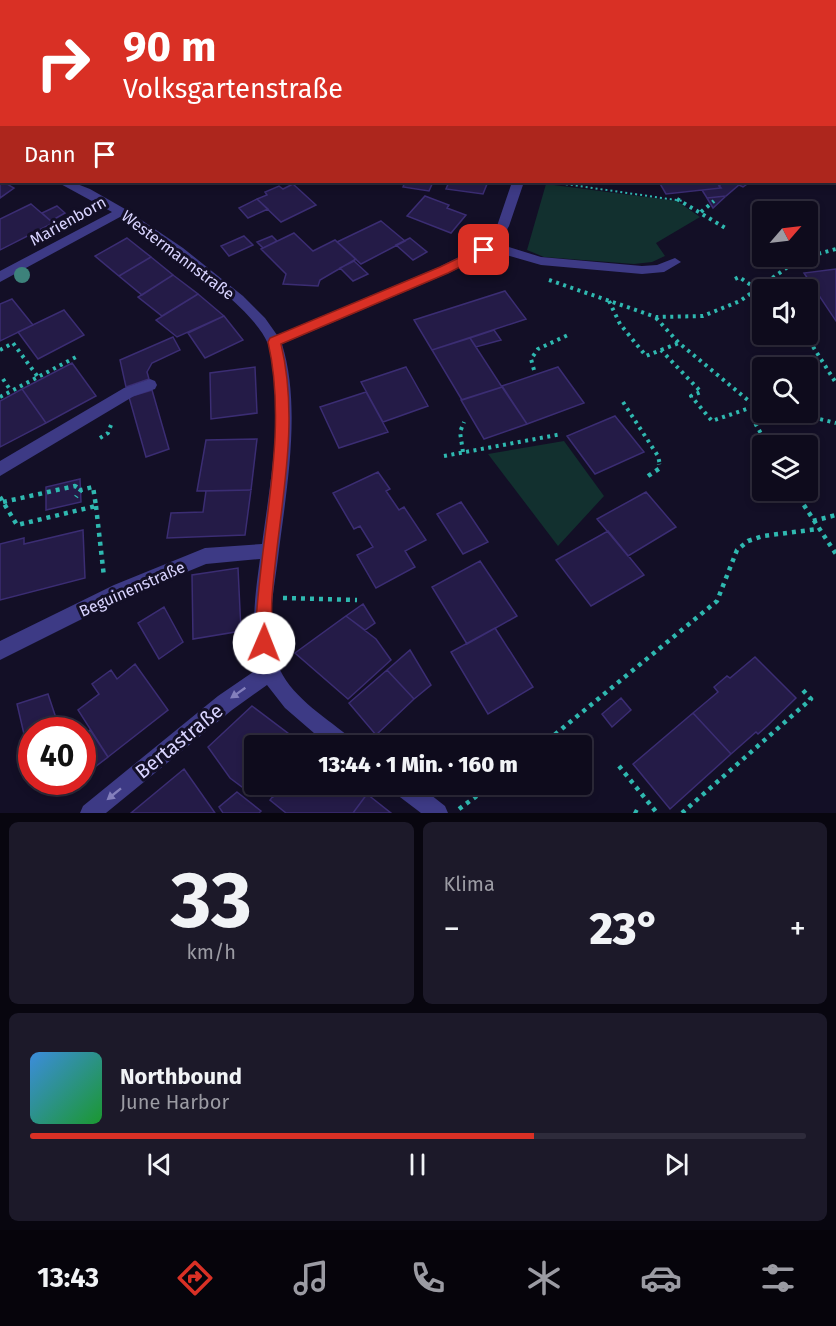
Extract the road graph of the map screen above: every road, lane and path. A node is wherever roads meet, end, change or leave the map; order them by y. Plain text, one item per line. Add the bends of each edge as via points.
1 (65, 183) edge
2 (518, 183) edge
3 (558, 183) edge
4 (714, 201) dead end
5 (121, 212) junction
6 (701, 213) junction
7 (727, 229) dead end
8 (492, 246) junction
9 (836, 249) edge
10 (819, 252) joint
11 (675, 262) dead end
12 (787, 268) joint
13 (0, 277) edge
14 (547, 279) dead end
15 (735, 279) dead end
16 (773, 279) edge
17 (752, 286) edge
18 (752, 293) edge
19 (609, 301) junction
20 (656, 317) junction
21 (568, 335) dead end
22 (274, 342) junction
23 (680, 343) junction
24 (812, 345) edge
25 (0, 350) edge
26 (661, 350) junction
27 (76, 357) dead end
28 (534, 370) dead end
29 (38, 377) junction
30 (3, 379) dead end
31 (836, 383) edge
32 (150, 385) dead end
33 (11, 391) junction
34 (0, 397) edge
35 (623, 402) dead end
36 (752, 403) edge
37 (752, 407) edge
38 (818, 419) edge
39 (464, 422) dead end
40 (836, 423) edge
41 (562, 434) dead end
42 (463, 452) junction
43 (444, 456) dead end
44 (0, 469) edge
45 (648, 476) dead end
46 (81, 490) junction
47 (76, 497) dead end
48 (1, 499) edge
49 (801, 501) edge
50 (96, 506) junction
51 (836, 516) edge
52 (813, 521) junction
53 (818, 529) junction
54 (270, 551) junction
55 (835, 551) edge
56 (107, 598) junction
57 (264, 598) junction
58 (357, 600) dead end
59 (0, 651) edge
60 (269, 672) junction
61 (801, 688) dead end
62 (333, 735) edge
63 (554, 735) edge
64 (619, 766) dead end
65 (414, 795) edge
66 (478, 795) edge
67 (90, 813) edge
68 (438, 813) edge
69 (453, 813) edge
70 (657, 813) edge
71 (682, 813) edge

1 - 5 street, Westermannstraße
2 - 8 street
3 - 6 path via 681,200
4 - 6 path
5 - 13 street, Marienborn
5 - 22 street, Westermannstraße via 244,304
6 - 7 path
8 - 11 street via 541,261 642,270
8 - 22 street
9 - 10 path
10 - 12 path
12 - 16 path
14 - 19 path
15 - 17 path via 739,277
18 - 20 path via 703,316
19 - 20 path
19 - 26 path via 620,324 646,356
20 - 23 path
21 - 28 path via 538,350 531,359
22 - 54 street, Westermannstraße via 281,370 282,419
23 - 26 path
23 - 36 path
24 - 31 path
25 - 29 path via 13,343
26 - 37 path via 700,392 691,396 712,421
27 - 29 path
29 - 33 path
30 - 33 path
32 - 44 street via 129,392
33 - 34 path
35 - 45 path via 658,456 660,468
38 - 40 path
39 - 42 path via 460,432
41 - 42 path
42 - 43 path
46 - 47 path
46 - 48 path via 75,486
46 - 50 path via 93,487
48 - 50 path via 17,525
49 - 52 path
50 - 56 path
51 - 52 path
52 - 53 path
53 - 55 path
53 - 63 path via 748,541 737,550 717,601
54 - 56 street, Beguinenstraße via 205,556
54 - 57 street, Westermannstraße
56 - 59 street, Beguinenstraße
57 - 58 path
57 - 60 street, Westermannstraße via 264,643
60 - 62 street, Westermannstraße via 285,693
60 -> 67 street, Bertastraße
61 - 71 path via 811,699
64 - 70 path
65 - 68 street
66 - 69 path

